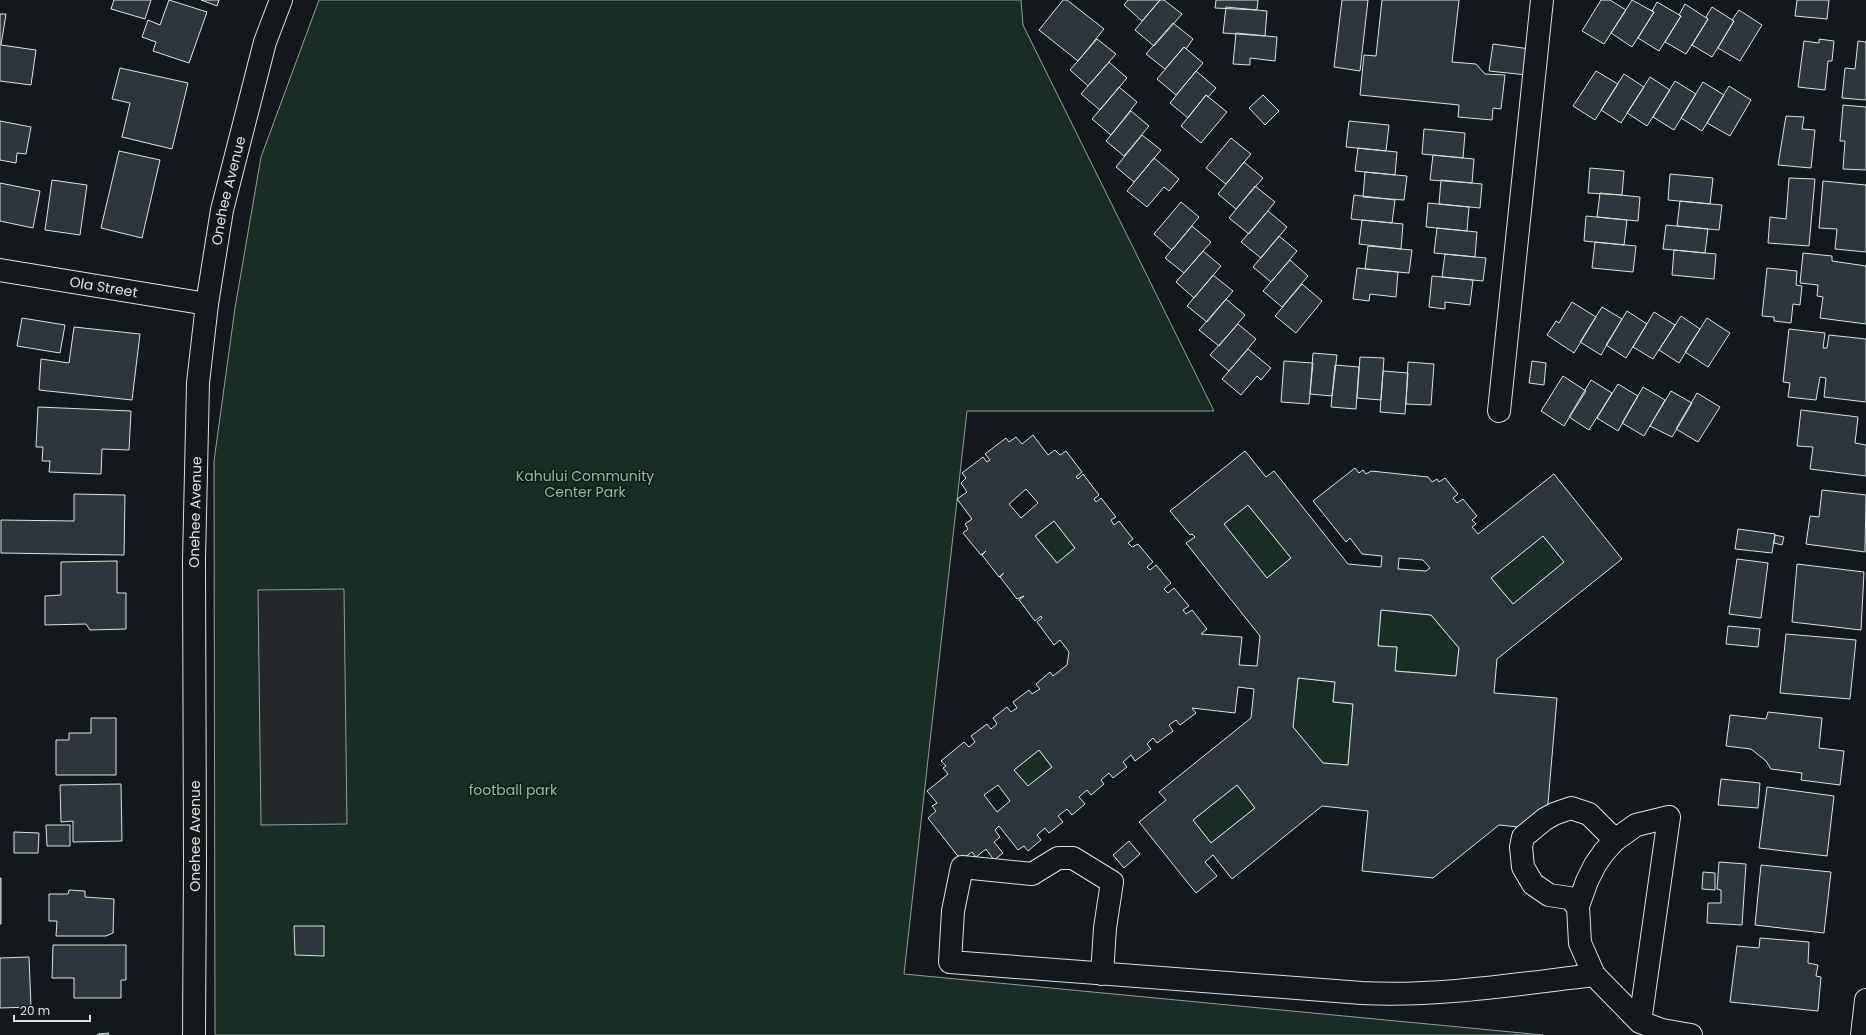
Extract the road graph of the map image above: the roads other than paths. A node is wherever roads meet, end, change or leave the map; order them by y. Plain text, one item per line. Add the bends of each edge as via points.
1 (281, 0) edge
2 (1542, 0) edge
3 (0, 270) edge
4 (207, 304) junction
5 (1499, 411) dead end
6 (1615, 840) junction
7 (1578, 906) junction
8 (1102, 974) junction
9 (1594, 975) junction
10 (1866, 1000) edge
11 (1640, 1022) junction
12 (194, 1035) edge
13 (1690, 1035) edge
14 (1862, 1035) edge

1 - 4 street, Onehee Avenue via 265,42 222,210
2 - 5 street
3 - 4 street, Ola Street
4 - 12 street, Onehee Avenue via 198,383 194,552
6 - 7 street via 1595,865
6 - 7 street via 1589,814 1570,808 1554,814 1524,837 1521,847 1522,862 1533,884 1549,895 1569,898
6 - 11 street via 1636,825 1669,817
7 - 9 street via 1580,943
8 - 8 street via 1112,882 1073,858 1058,858 1032,874 962,867 953,911 950,962
8 - 9 street via 1398,995
9 - 11 street
10 - 14 street
11 - 13 street via 1662,1030

